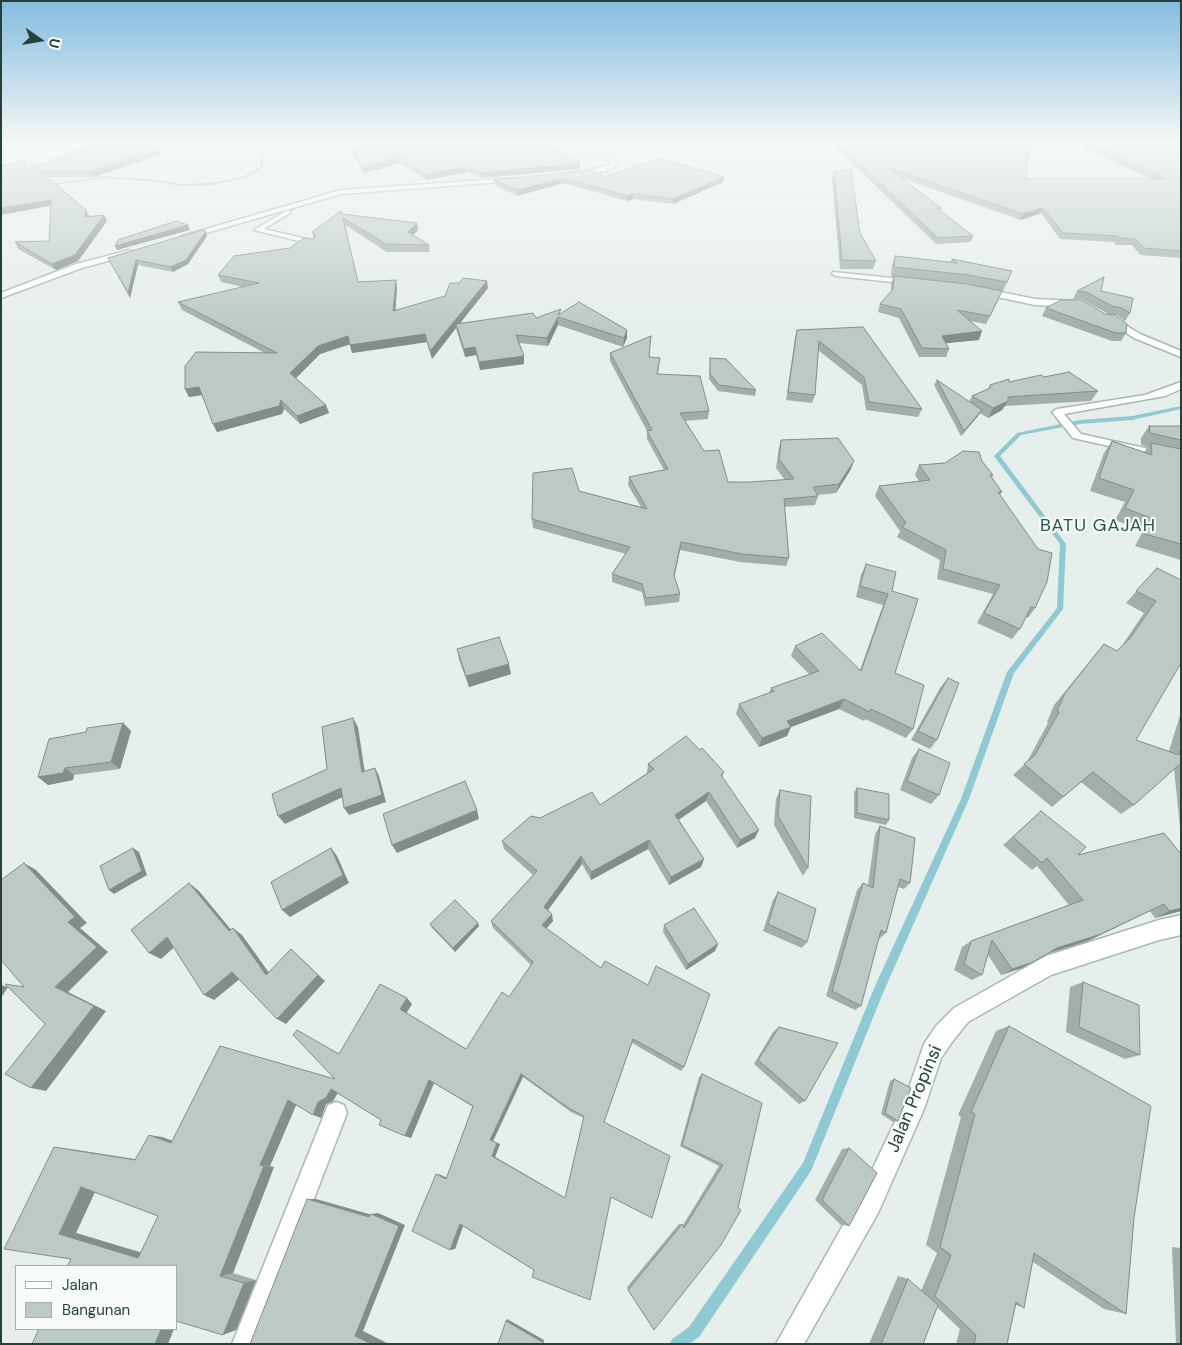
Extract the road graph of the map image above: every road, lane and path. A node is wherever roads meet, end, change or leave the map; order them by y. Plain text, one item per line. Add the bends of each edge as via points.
1 (295, 204) edge
2 (298, 204) edge
3 (175, 239) edge
4 (312, 244) edge
5 (140, 249) edge
6 (836, 274) dead end
7 (922, 283) edge
8 (972, 290) edge
9 (1, 296) edge
10 (1089, 309) edge
11 (1105, 318) edge
12 (1181, 354) edge
13 (1181, 385) edge
14 (1181, 459) edge
15 (1181, 925) edge
16 (336, 1113) dead end
17 (245, 1344) edge
18 (789, 1344) edge

1 - 3 street
2 - 4 street via 258,230
5 - 9 street via 79,266
6 - 7 street
8 - 10 street via 1035,302 1081,304
11 - 12 street via 1113,319 1137,336
13 - 14 street via 1153,396 1058,412 1077,436
15 - 18 street, Jalan Propinsi via 1046,966 961,1015 932,1052 913,1109 869,1204
16 - 17 street

